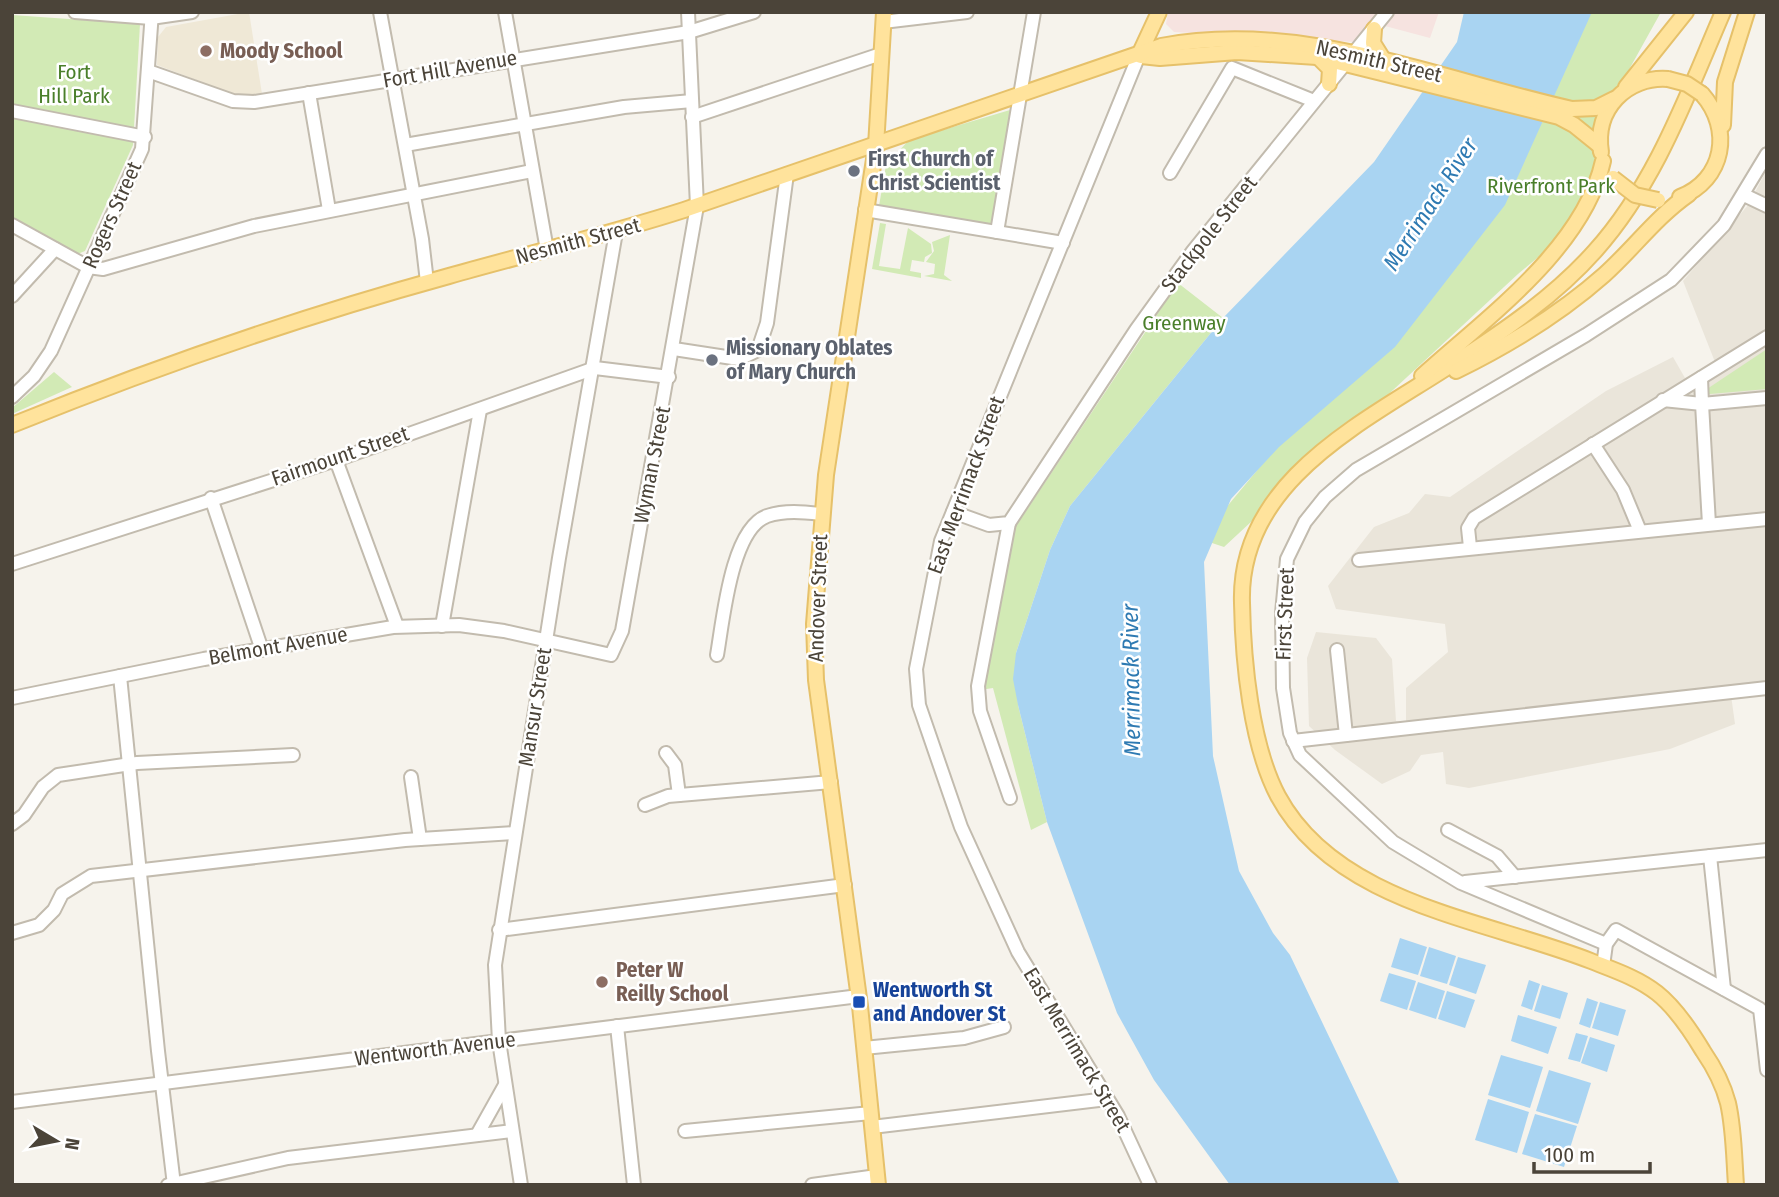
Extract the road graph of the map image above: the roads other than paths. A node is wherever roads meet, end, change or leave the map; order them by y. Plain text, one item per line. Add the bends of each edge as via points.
1 (75, 12) edge
2 (191, 12) edge
3 (380, 12) edge
4 (505, 12) edge
5 (688, 12) edge
6 (754, 12) edge
7 (967, 12) edge
8 (1034, 12) edge
9 (1160, 12) edge
10 (1387, 12) edge
11 (1686, 12) edge
12 (1713, 12) edge
13 (1723, 12) edge
14 (1747, 12) edge
15 (152, 15) edge
16 (884, 17) edge
17 (1374, 29) junction
18 (689, 32) junction
19 (1187, 43) junction
20 (881, 54) junction
21 (1139, 55) junction
22 (1318, 57) junction
23 (513, 58) junction
24 (1351, 58) junction
25 (1383, 59) junction
26 (148, 71) junction
27 (1406, 71) junction
28 (392, 79) junction
29 (1329, 84) junction
30 (309, 93) junction
31 (1020, 95) junction
32 (1619, 95) junction
33 (692, 101) junction
34 (1314, 101) junction
35 (12, 111) edge
36 (1561, 112) junction
37 (692, 117) junction
38 (525, 124) junction
39 (1721, 136) junction
40 (145, 138) junction
41 (405, 145) junction
42 (876, 146) junction
43 (1602, 154) junction
44 (1767, 154) edge
45 (532, 171) junction
46 (1170, 173) dead end
47 (788, 174) junction
48 (1689, 194) junction
49 (414, 195) junction
50 (1744, 195) junction
51 (697, 206) junction
52 (1767, 206) edge
53 (330, 210) junction
54 (865, 210) junction
55 (12, 225) edge
56 (616, 232) junction
57 (997, 232) junction
58 (1063, 243) junction
59 (55, 249) junction
60 (547, 250) junction
61 (88, 267) junction
62 (427, 282) junction
63 (12, 296) edge
64 (1767, 337) edge
65 (674, 349) junction
66 (594, 368) junction
67 (669, 377) junction
68 (1701, 378) junction
69 (12, 397) edge
70 (1767, 398) edge
71 (1395, 400) junction
72 (1663, 400) junction
73 (1702, 404) junction
74 (480, 410) junction
75 (13, 425) edge
76 (1593, 444) junction
77 (336, 460) junction
78 (211, 498) junction
79 (953, 512) junction
80 (821, 514) junction
81 (1767, 519) edge
82 (1009, 523) junction
83 (1709, 524) junction
84 (1640, 531) junction
85 (1470, 547) junction
86 (1359, 560) dead end
87 (12, 564) edge
88 (442, 625) junction
89 (397, 626) junction
90 (546, 640) junction
91 (262, 650) junction
92 (1337, 650) dead end
93 (717, 655) dead end
94 (120, 676) junction
95 (1767, 688) edge
96 (12, 698) edge
97 (1346, 735) junction
98 (1293, 741) junction
99 (666, 752) dead end
100 (293, 755) dead end
101 (129, 765) junction
102 (411, 776) dead end
103 (831, 782) junction
104 (679, 795) junction
105 (1010, 798) dead end
106 (645, 805) dead end
107 (12, 824) edge
108 (1448, 830) dead end
109 (515, 832) junction
110 (420, 839) junction
111 (1767, 850) edge
112 (1710, 856) junction
113 (139, 871) junction
114 (1515, 877) junction
115 (1461, 883) junction
116 (845, 885) junction
117 (499, 930) junction
118 (12, 933) edge
119 (1606, 944) junction
120 (1604, 966) junction
121 (1724, 989) junction
122 (859, 996) junction
123 (1763, 1009) edge
124 (617, 1027) junction
125 (1004, 1027) dead end
126 (499, 1041) junction
127 (864, 1048) junction
128 (1767, 1070) edge
129 (162, 1083) junction
130 (505, 1085) junction
131 (1107, 1098) junction
132 (12, 1102) edge
133 (871, 1120) junction
134 (685, 1130) dead end
135 (512, 1131) junction
136 (477, 1135) junction
137 (878, 1180) edge
138 (172, 1184) edge
139 (521, 1185) edge
140 (634, 1185) edge
141 (812, 1185) edge
142 (1150, 1185) edge
143 (1736, 1185) edge

1 - 15 street
2 - 15 street
3 - 28 street
4 - 23 street
5 - 18 street, Wyman Street
6 - 18 street, Fort Hill Avenue
7 - 16 street
8 - 31 street
9 - 19 main road via 1165,33
9 - 21 main road, East Merrimack Street
10 - 17 street, Stackpole Street
11 - 32 main road
12 - 71 main road via 1645,164 1595,238 1546,287
13 - 71 main road via 1652,172 1597,248 1527,312
14 - 39 main road via 1725,82
15 - 26 street, Rogers Street
16 - 20 main road, Andover Street
17 - 24 street, Stackpole Street
17 - 25 main road via 1373,43
18 - 23 street, Fort Hill Avenue
18 - 33 street, Wyman Street
19 - 21 main road, Nesmith Street
19 - 24 main road, Nesmith Street via 1279,41
20 - 37 street
20 - 42 main road, Andover Street
21 - 22 main road, Nesmith Street via 1160,58 1237,52
21 - 31 main road, Nesmith Street
21 - 58 street, East Merrimack Street
22 - 24 main road, Nesmith Street
22 - 29 main road via 1330,69
23 - 28 street, Fort Hill Avenue
23 - 38 street
24 - 25 main road, Nesmith Street
24 - 27 main road, Nesmith Street
24 - 29 street, Stackpole Street
25 - 27 main road, Nesmith Street
26 - 30 street, Fort Hill Avenue via 243,102
26 - 40 street, Rogers Street
27 - 36 main road, Nesmith Street
28 - 30 street, Fort Hill Avenue
28 - 41 street
29 - 34 street, Stackpole Street
30 - 53 street
31 - 42 main road, Nesmith Street
31 - 57 street
32 - 36 main road, Nesmith Street via 1589,109
32 - 39 main road, bridge via 1650,79 1687,84 1702,94 1718,118
32 - 43 main road via 1603,118
33 - 37 street, Wyman Street
33 - 38 street
34 - 46 street via 1232,68
34 - 82 street, Stackpole Street via 1193,251
35 - 40 street
36 - 43 main road, Nesmith Street
37 - 51 street, Wyman Street
38 - 41 street
38 - 45 street
39 - 48 main road via 1713,170
40 - 61 street, Rogers Street
41 - 49 street
42 - 47 main road, Nesmith Street
42 - 54 main road, Andover Street
43 - 48 main road, bridge via 1613,178 1635,195 1658,200
43 - 71 main road via 1590,202 1551,254
44 - 50 street, First Street
45 - 49 street
45 - 60 street
47 - 51 main road, Nesmith Street
47 - 65 street via 767,323 758,350 739,359
48 - 71 main road via 1661,215 1602,277 1548,317 1480,359
49 - 53 street
49 - 62 street
50 - 52 street
50 - 98 street, First Street via 1714,237 1671,280 1371,460 1325,497 1291,545 1283,584 1283,688
51 - 56 main road, Nesmith Street
51 - 65 street, Wyman Street
53 - 61 street via 254,226 103,269
54 - 57 street
54 - 80 main road, Andover Street
55 - 59 street
56 - 60 main road, Nesmith Street
56 - 66 street, Mansur Street
57 - 58 street
58 - 79 street, East Merrimack Street
59 - 61 street
59 - 63 street
60 - 62 main road, Nesmith Street
61 - 69 street, Rogers Street via 51,351
62 - 75 main road, Nesmith Street via 178,361
64 - 68 street
65 - 67 street, Wyman Street
66 - 67 street, Fairmount Street
66 - 74 street, Fairmount Street
66 - 90 street, Mansur Street
67 - 90 street, Wyman Street via 617,643 611,655
68 - 72 street
68 - 73 street
70 - 73 street
71 - 120 main road via 1325,449 1291,480 1264,514 1251,543 1241,602 1261,757 1295,822 1329,856 1360,877 1410,901
72 - 73 street
72 - 76 street
73 - 83 street
74 - 77 street, Fairmount Street
74 - 88 street
76 - 84 street via 1623,490
76 - 85 street via 1474,518 1468,528
77 - 78 street, Fairmount Street
77 - 89 street
78 - 87 street, Fairmount Street
78 - 91 street
79 - 82 street via 989,525
79 - 131 street, East Merrimack Street via 935,562 923,623 916,669 919,705 961,827 1018,951
80 - 93 street via 781,513 751,526 740,546
80 - 103 main road, Andover Street via 814,644
81 - 83 street
82 - 105 street via 978,686 980,711
83 - 84 street
84 - 85 street
85 - 86 street
88 - 89 street, Belmont Avenue
88 - 90 street, Belmont Avenue
89 - 91 street, Belmont Avenue
90 - 109 street, Mansur Street
91 - 94 street, Belmont Avenue
92 - 97 street
94 - 96 street, Belmont Avenue
94 - 101 street
95 - 97 street
97 - 98 street
98 - 115 street, First Street via 1300,755 1393,842
99 - 104 street via 675,765
100 - 101 street
101 - 107 street via 58,775
101 - 113 street
102 - 110 street
103 - 104 street
103 - 116 main road, Andover Street
104 - 106 street
108 - 114 street via 1497,856
109 - 110 street
109 - 117 street, Mansur Street
110 - 113 street
111 - 112 street
112 - 114 street
112 - 121 street
113 - 118 street via 90,876 62,894 39,925
113 - 129 street
114 - 115 street
115 - 119 street, First Street
116 - 117 street
116 - 122 main road, Andover Street
117 - 126 street, Mansur Street via 495,997
119 - 120 street
119 - 121 street via 1616,930
120 - 143 main road via 1659,995 1690,1029 1708,1058 1728,1104
121 - 123 street
122 - 124 street, Wentworth Avenue
122 - 127 main road, Andover Street
123 - 128 street
124 - 126 street, Wentworth Avenue
124 - 140 street
125 - 127 street via 964,1038
126 - 129 street, Wentworth Avenue
126 - 130 street, Mansur Street
127 - 133 main road, Andover Street
129 - 132 street, Wentworth Avenue
129 - 138 street
130 - 135 street, Mansur Street
130 - 136 street
131 - 133 street
131 - 142 street, East Merrimack Street
133 - 134 street
133 - 137 main road, Andover Street
135 - 136 street
135 - 139 street, Mansur Street
136 - 138 street via 288,1158
137 - 141 street

